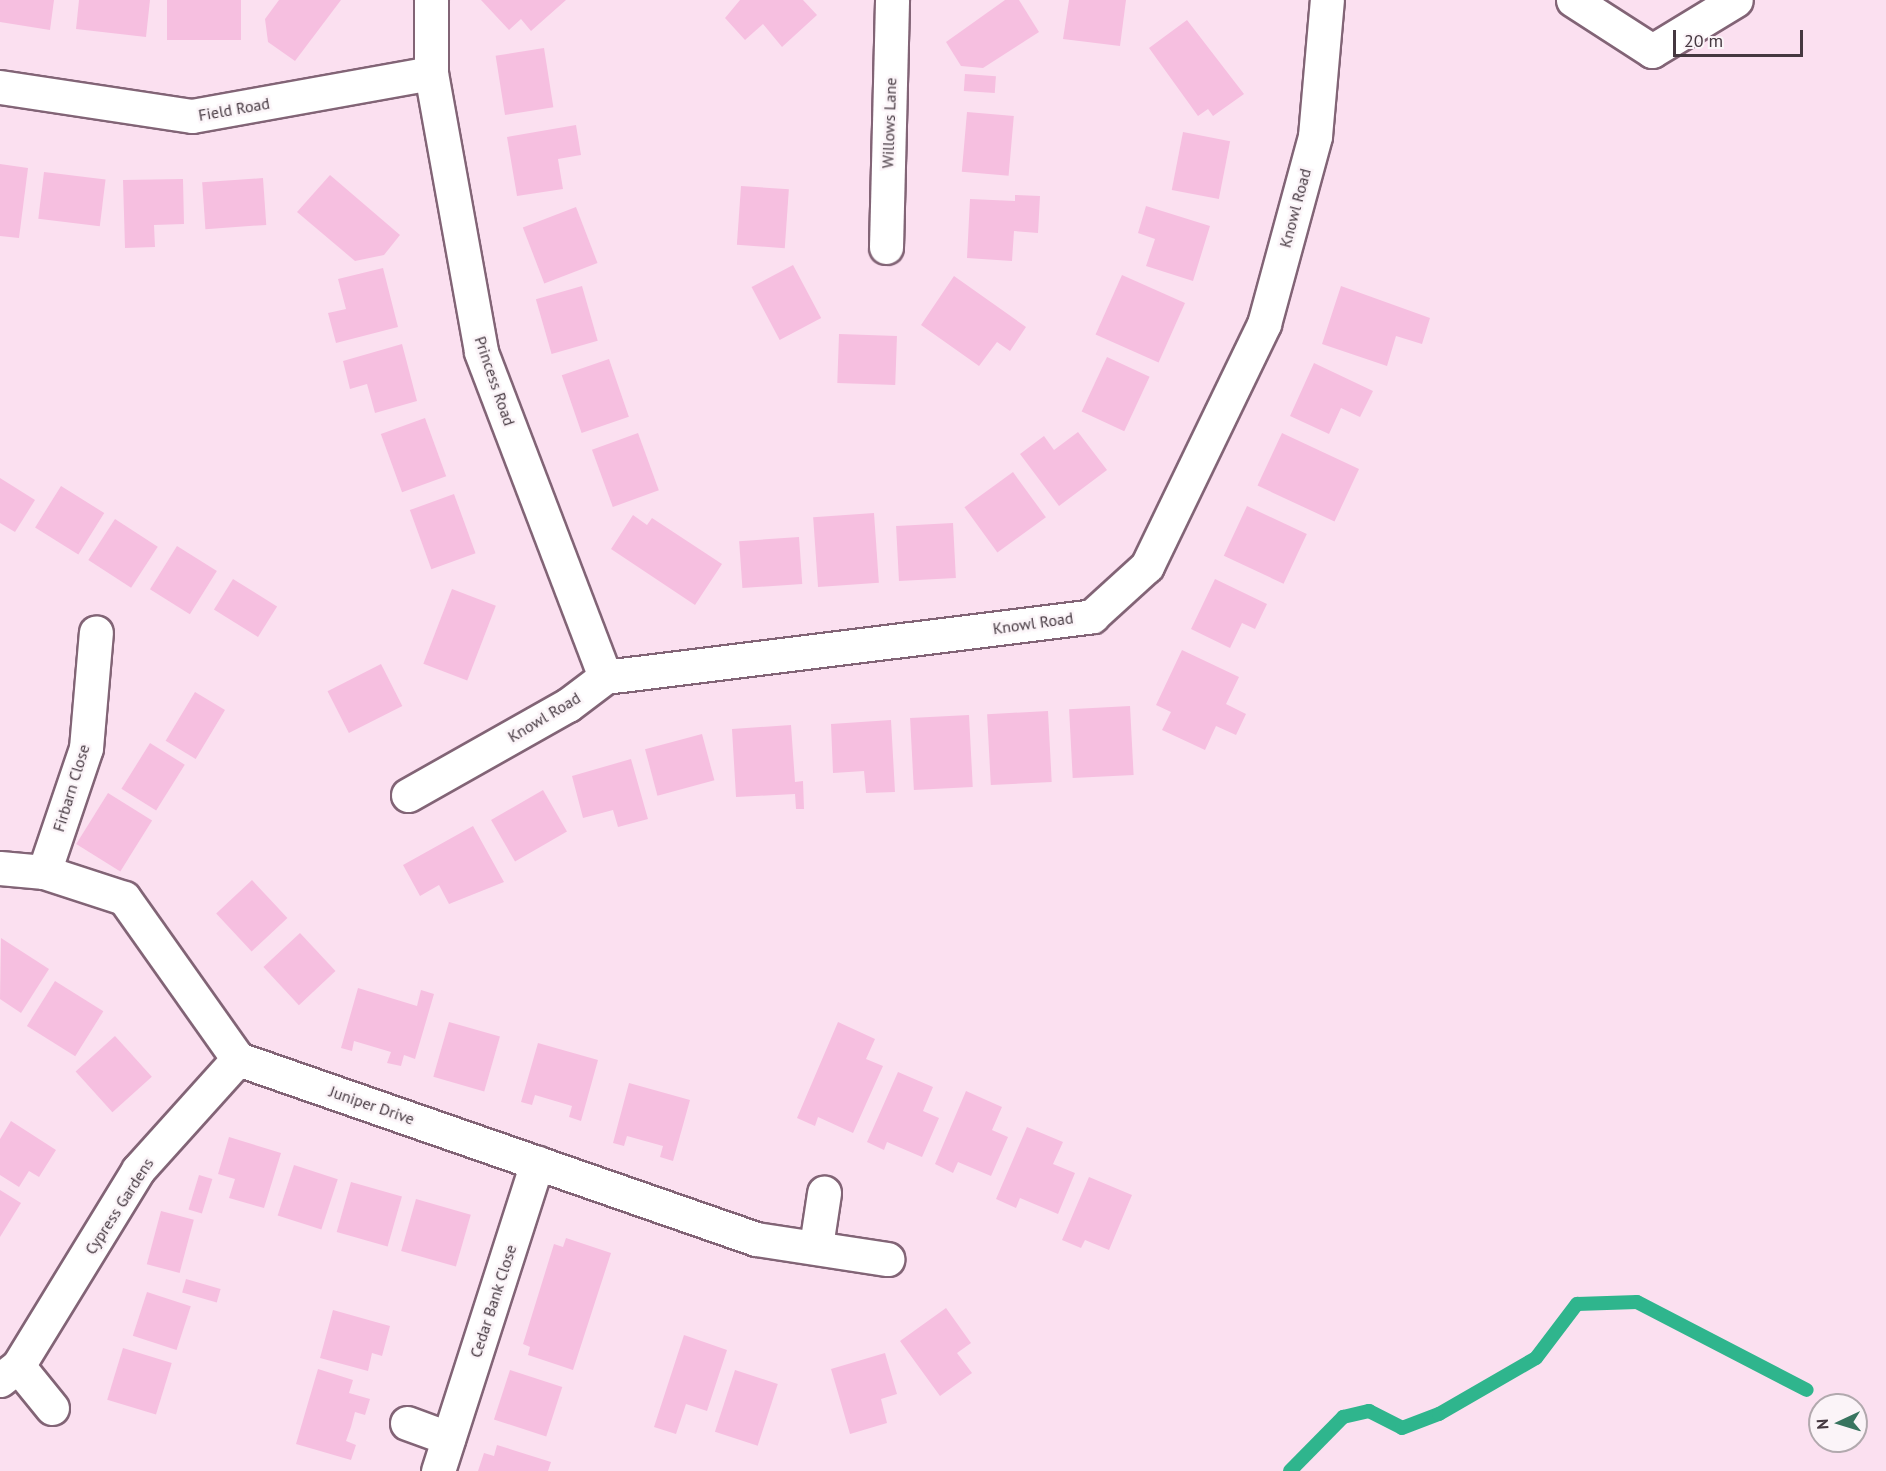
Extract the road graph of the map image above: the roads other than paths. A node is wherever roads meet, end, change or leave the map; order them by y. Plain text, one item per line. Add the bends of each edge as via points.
1 (431, 0) edge
2 (892, 0) edge
3 (1327, 0) edge
4 (1573, 0) edge
5 (1736, 0) edge
6 (431, 73) junction
7 (0, 87) edge
8 (886, 247) dead end
9 (96, 632) dead end
10 (605, 677) junction
11 (408, 795) dead end
12 (0, 868) edge
13 (44, 872) junction
14 (238, 1059) junction
15 (537, 1163) junction
16 (824, 1193) dead end
17 (816, 1246) junction
18 (887, 1259) dead end
19 (9, 1373) edge
20 (52, 1408) dead end
21 (407, 1422) dead end
22 (448, 1438) junction
23 (438, 1471) edge

1 - 6 street, Princess Road
2 - 8 street, Willows Lane
3 - 10 street, Knowl Road via 1315,136 1264,324 1147,566 1092,615
4 - 5 street via 1652,51
6 - 7 street, Field Road via 192,116
6 - 10 street, Princess Road via 481,352
9 - 13 street, Firbarn Close via 86,748
10 - 11 street, Knowl Road via 568,705
12 - 13 street
13 - 14 street via 124,898
14 - 15 street, Juniper Drive
14 - 19 street, Cypress Gardens via 138,1170
15 - 17 street, Juniper Drive via 756,1239
15 - 22 street, Cedar Bank Close
16 - 17 street
17 - 18 street, Juniper Drive
19 - 20 street, Cypress Gardens
21 - 22 street
22 - 23 street, Cedar Bank Close

